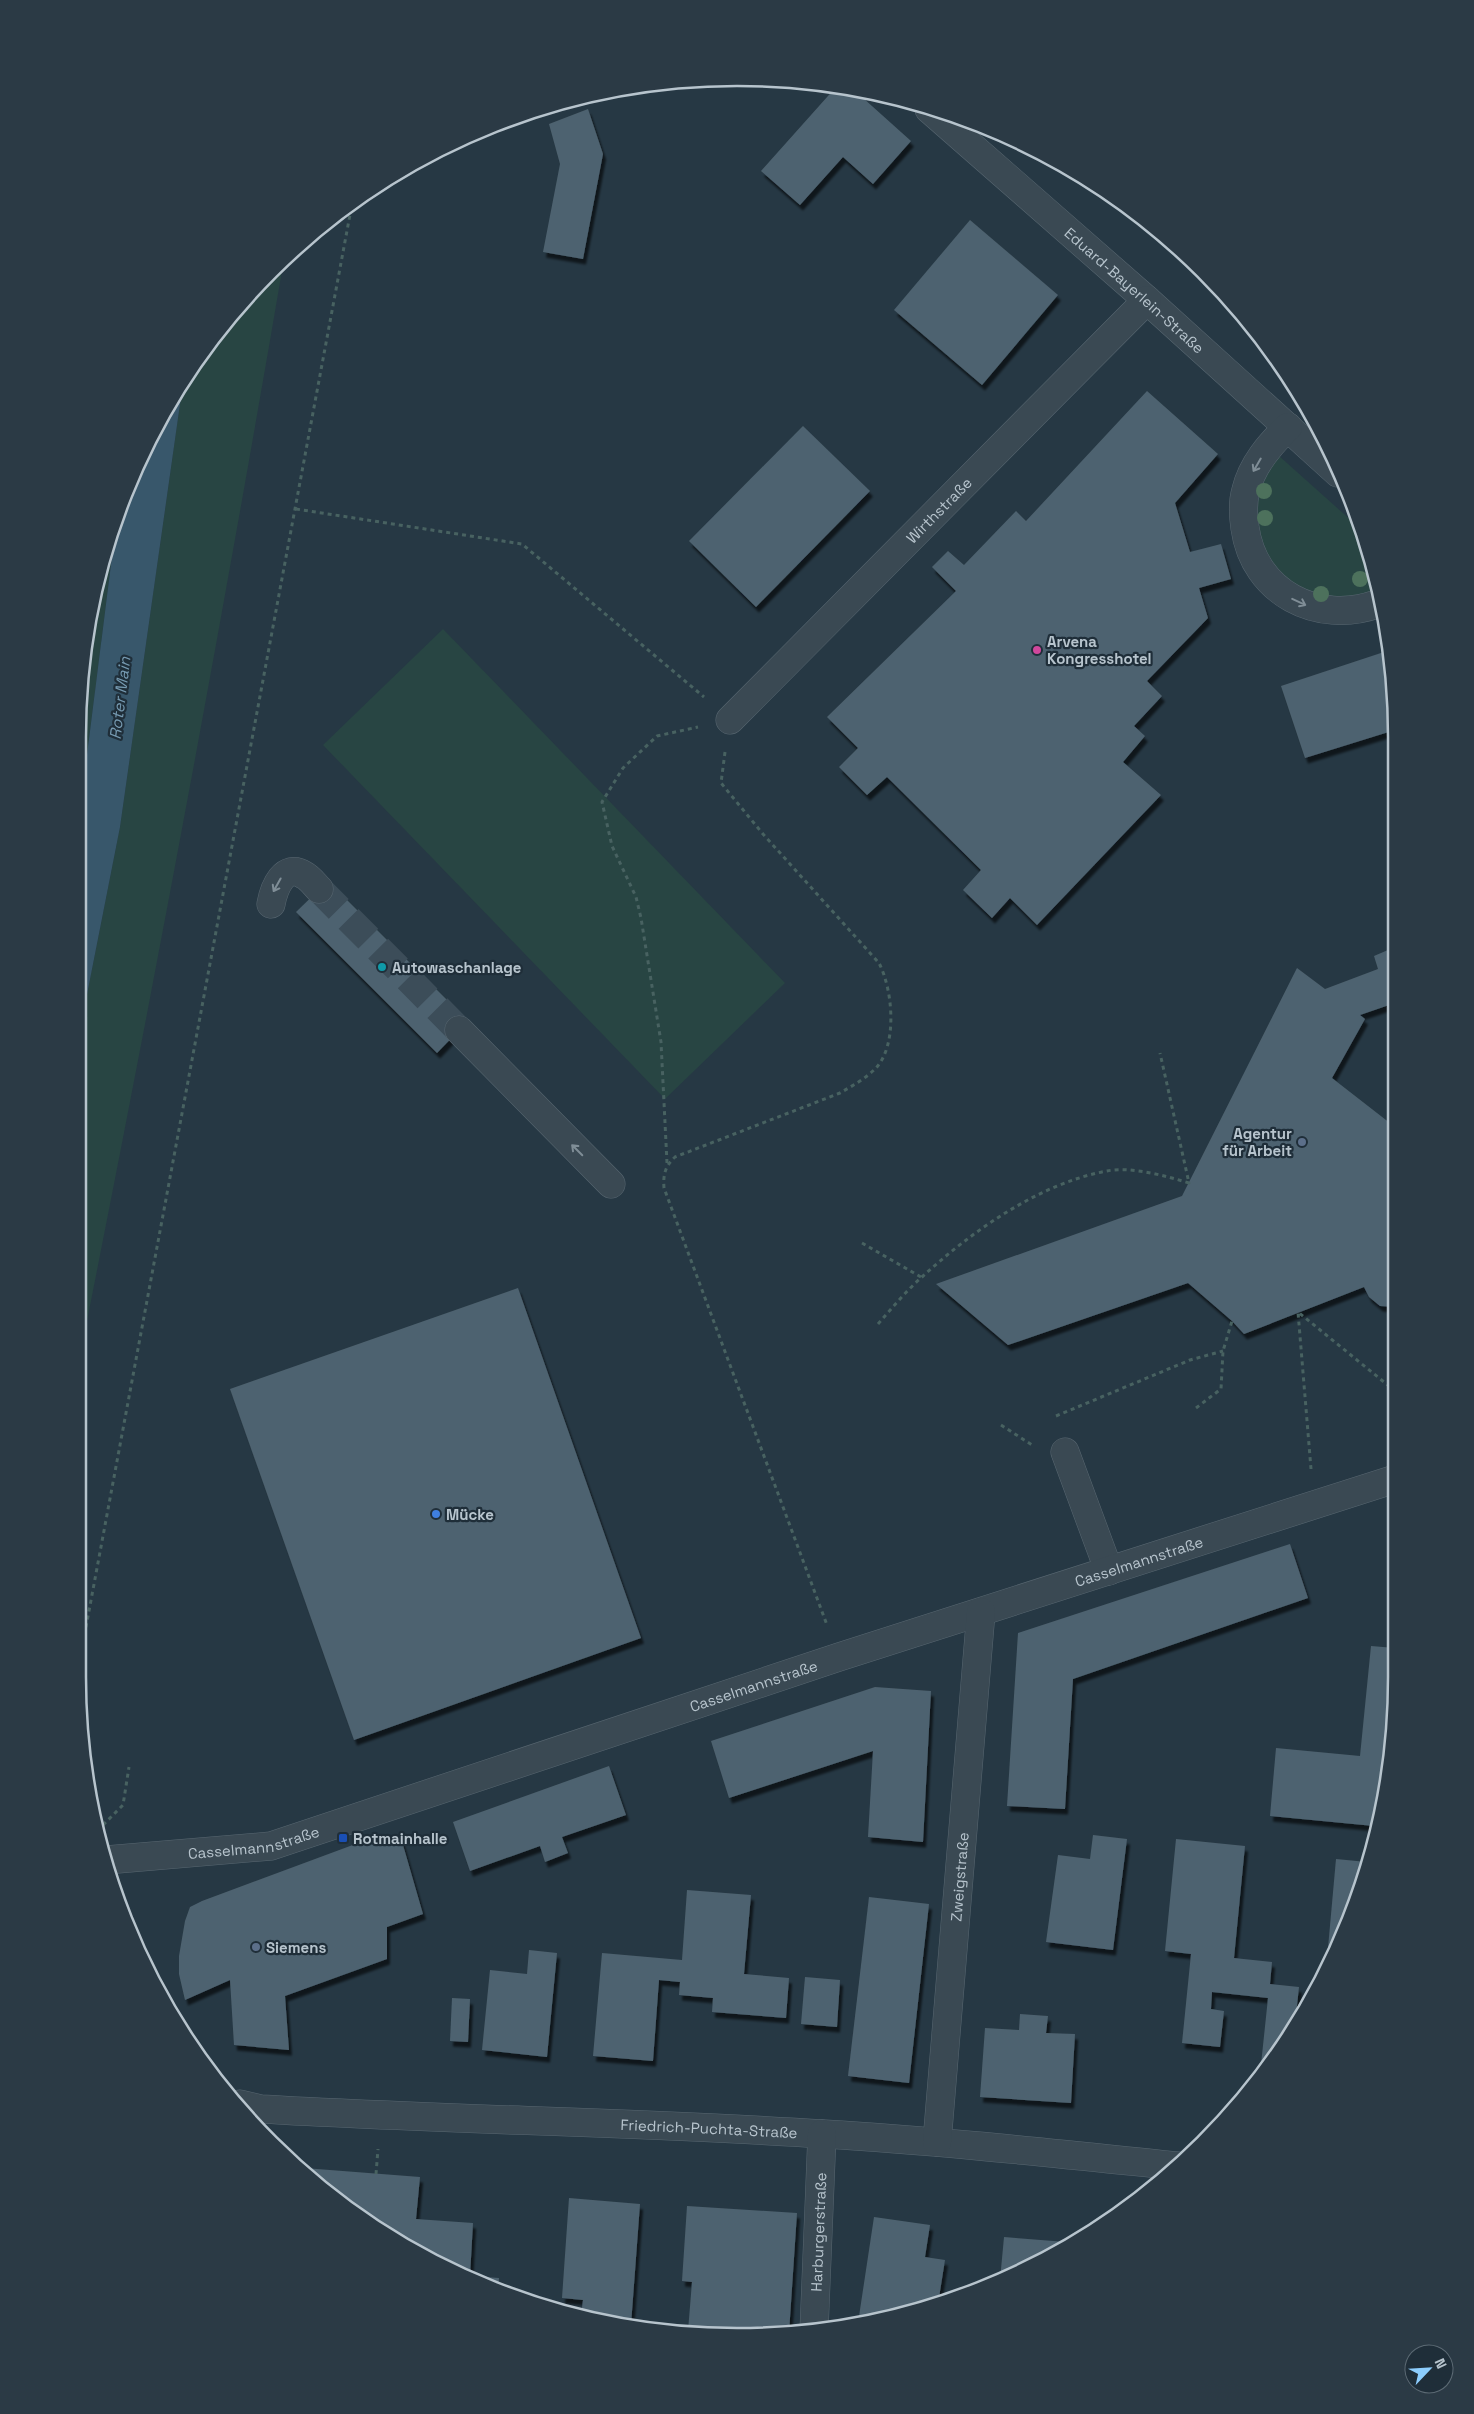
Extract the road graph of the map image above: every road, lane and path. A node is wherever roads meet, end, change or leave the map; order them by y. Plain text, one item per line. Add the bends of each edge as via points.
1 (941, 119) edge
2 (350, 214) edge
3 (1147, 300) junction
4 (1288, 427) junction
5 (1327, 462) edge
6 (296, 509) junction
7 (1374, 605) edge
8 (730, 720) junction
9 (319, 889) tunnel mouth
10 (272, 904) dead end
11 (458, 1030) tunnel mouth
12 (1160, 1053) dead end
13 (667, 1164) junction
14 (611, 1184) dead end
15 (862, 1243) dead end
16 (922, 1277) junction
17 (1232, 1320) dead end
18 (878, 1324) dead end
19 (1223, 1351) junction
20 (1388, 1385) edge
21 (1196, 1408) dead end
22 (1050, 1419) dead end
23 (1001, 1425) dead end
24 (1036, 1448) dead end
25 (1065, 1452) dead end
26 (1388, 1481) edge
27 (1314, 1505) junction
28 (1109, 1571) junction
29 (981, 1612) junction
30 (86, 1627) edge
31 (839, 1657) junction
32 (129, 1767) dead end
33 (104, 1824) edge
34 (113, 1859) edge
35 (248, 2106) edge
36 (822, 2134) junction
37 (937, 2142) junction
38 (1167, 2165) edge
39 (814, 2323) edge

1 - 3 street, Eduard-Bayerlein-Straße
2 - 6 path
3 - 4 street, Eduard-Bayerlein-Straße
3 - 8 street, Wirthstraße
4 - 5 street, Eduard-Bayerlein-Straße
4 -> 7 street via 1258,462 1245,491 1243,512 1252,555 1274,587 1294,601 1309,607 1340,611
6 - 8 path via 522,544
6 - 30 path
8 - 13 path via 657,736 623,768 602,802 612,846 636,898 641,918 661,1042
8 - 13 path via 721,783 880,963 890,993 889,1041 876,1068 840,1093 690,1150
9 -> 10 street via 304,875 288,873 275,885
14 -> 11 street
12 - 16 path via 1189,1183 1157,1173 1108,1170 1058,1186 1019,1205 978,1232
13 - 31 path via 664,1188
15 - 16 path
16 - 18 path
17 - 19 path
19 - 21 path via 1221,1389
19 - 22 path via 1190,1360
20 - 27 path via 1298,1312
23 - 24 path
25 - 28 street
26 - 27 street, Casselmannstraße
27 - 28 street, Casselmannstraße
28 - 29 street, Casselmannstraße
29 - 31 street, Casselmannstraße
29 - 37 street, Zweigstraße
31 - 34 street, Casselmannstraße via 271,1846
32 - 33 path via 123,1805
35 - 36 street, Friedrich-Puchta-Straße via 418,2118
36 - 37 street, Friedrich-Puchta-Straße
36 - 39 street, Harburgerstraße
37 - 38 street, Friedrich-Puchta-Straße

